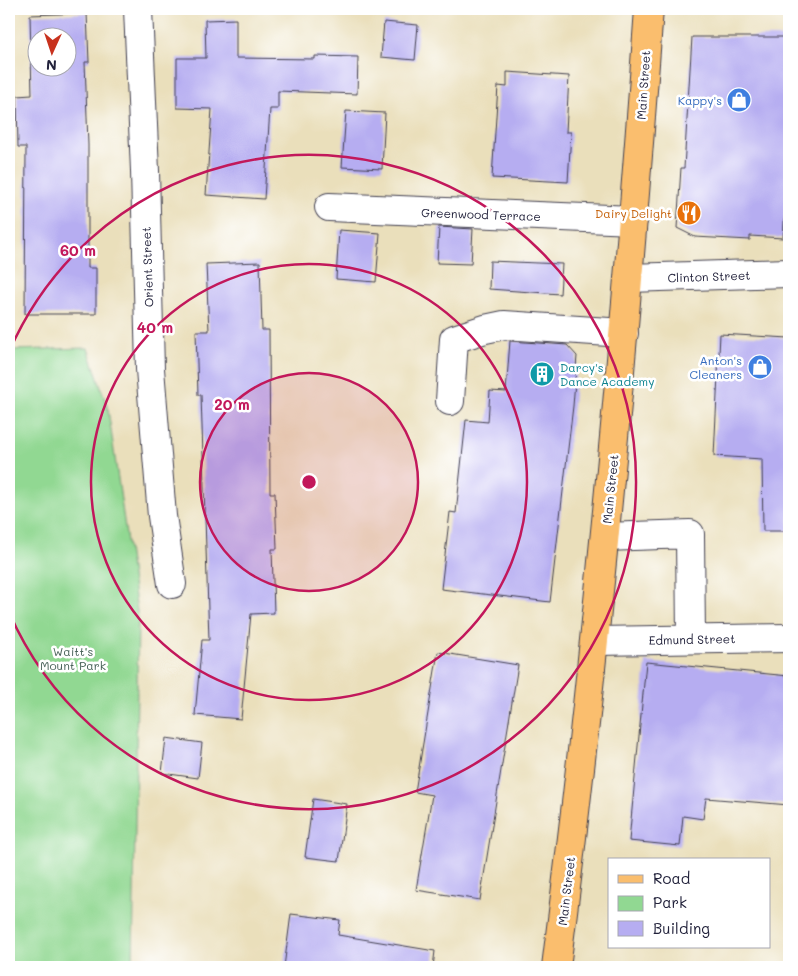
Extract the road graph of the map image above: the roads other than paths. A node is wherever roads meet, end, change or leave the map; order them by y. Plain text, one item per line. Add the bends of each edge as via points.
1 (138, 9) edge
2 (649, 9) edge
3 (329, 207) dead end
4 (633, 220) junction
5 (789, 273) edge
6 (629, 278) junction
7 (624, 333) junction
8 (450, 401) dead end
9 (605, 537) junction
10 (172, 584) dead end
11 (789, 638) edge
12 (691, 639) junction
13 (595, 641) junction
14 (556, 967) edge

1 - 10 street, Orient Street via 150,369 162,516
2 - 4 main road, Main Street
3 - 4 street, Greenwood Terrace
4 - 6 main road, Main Street
5 - 6 street, Clinton Street
6 - 7 main road, Main Street
7 - 8 street via 504,326 454,339
7 - 9 main road, Main Street
9 - 12 street via 690,534
9 - 13 main road, Main Street
11 - 12 street, Edmund Street
12 - 13 street, Edmund Street
13 - 14 main road, Main Street

